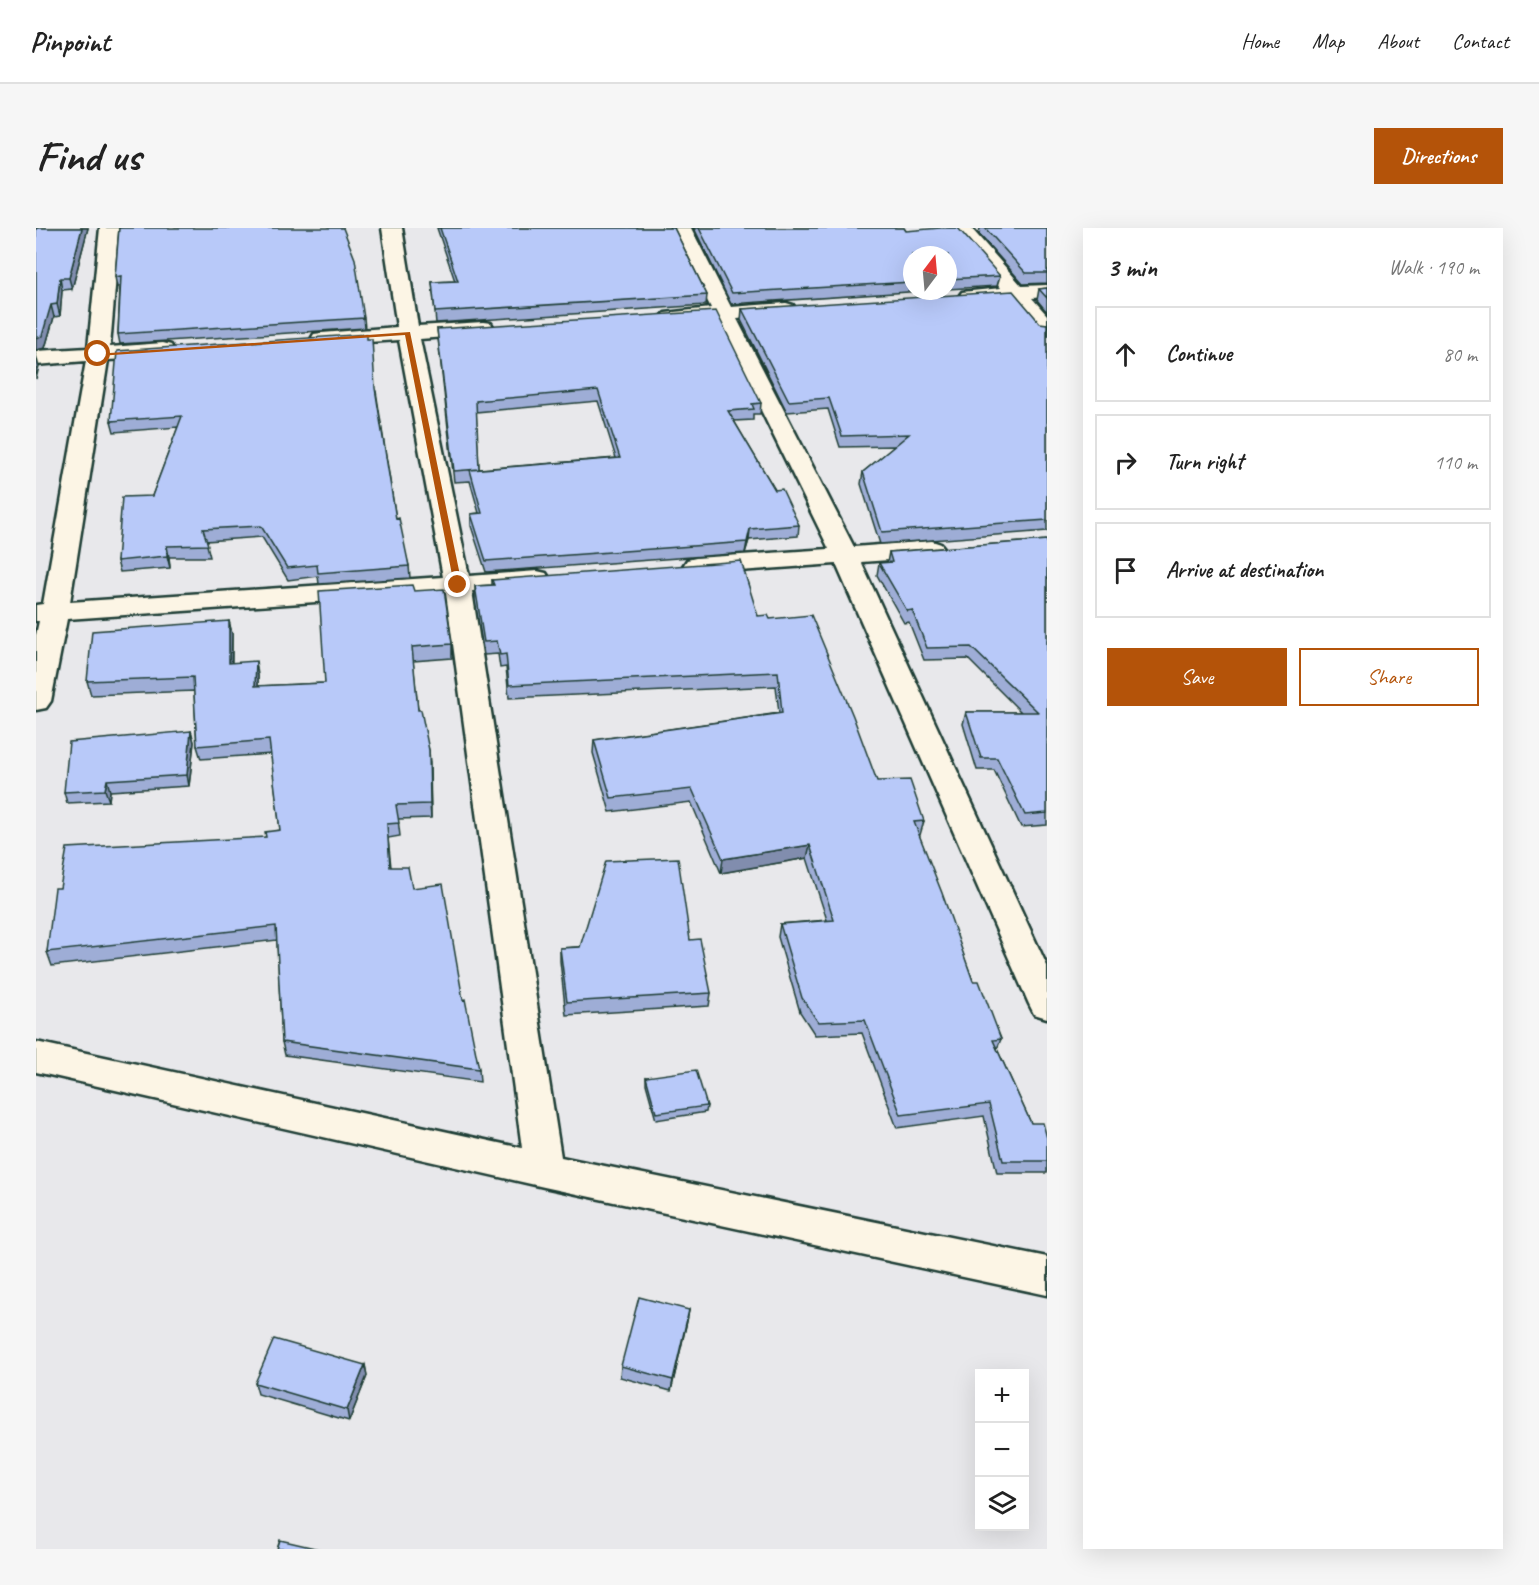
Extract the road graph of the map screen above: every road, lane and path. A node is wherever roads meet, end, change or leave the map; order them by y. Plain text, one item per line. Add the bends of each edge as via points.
1 (110, 228) edge
2 (392, 228) edge
3 (681, 228) edge
4 (961, 228) edge
5 (1047, 291) edge
6 (1016, 293) junction
7 (957, 297) edge
8 (805, 308) edge
9 (723, 314) junction
10 (653, 318) edge
11 (501, 327) edge
12 (1047, 328) edge
13 (408, 333) junction
14 (301, 340) edge
15 (181, 349) edge
16 (98, 354) junction
17 (36, 358) edge
18 (952, 548) edge
19 (845, 555) junction
20 (669, 568) edge
21 (563, 577) edge
22 (458, 585) junction
23 (45, 612) edge
24 (36, 701) edge
25 (1047, 1004) edge
26 (36, 1057) edge
27 (544, 1170) junction
28 (1047, 1276) edge

1 - 16 street
2 - 13 street
3 - 9 street
4 - 6 street
5 - 6 street
6 - 7 street
6 - 12 street
8 - 9 street
9 - 10 street
9 - 19 street
11 - 13 street
13 - 14 street
13 - 22 street
15 - 16 street
16 - 17 street
16 - 23 street
18 - 19 street
19 - 20 street
19 - 25 street
21 - 22 street
22 - 23 street
22 - 27 street
23 - 24 street
26 - 27 street
27 - 28 street

